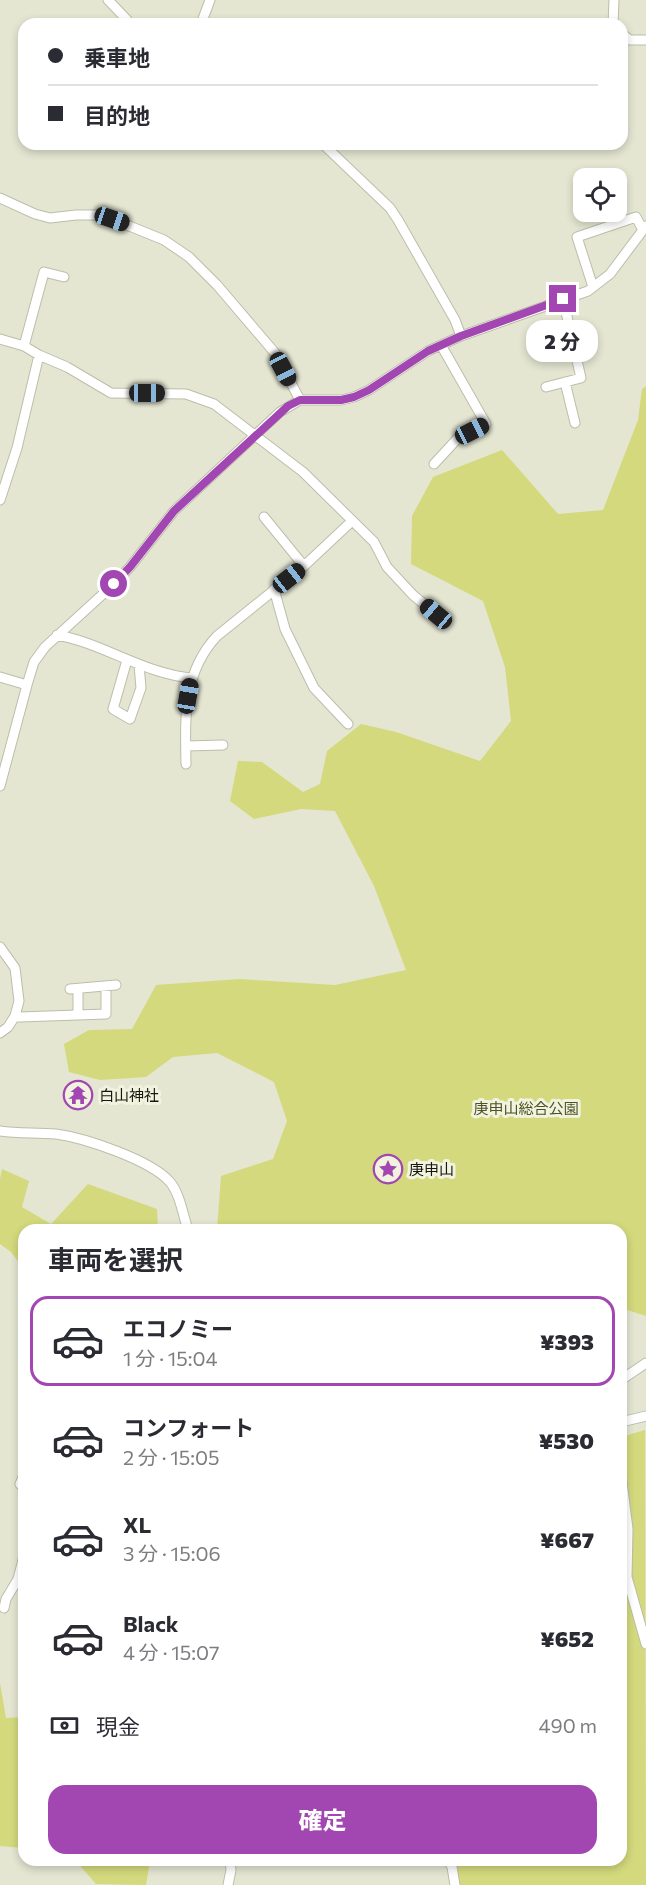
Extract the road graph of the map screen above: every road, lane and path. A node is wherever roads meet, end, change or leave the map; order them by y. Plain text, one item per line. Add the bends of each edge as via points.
1 (210, 0) edge
2 (614, 0) edge
3 (112, 2) edge
4 (126, 18) edge
5 (203, 18) edge
6 (613, 18) edge
7 (628, 38) edge
8 (646, 40) edge
9 (329, 150) edge
10 (0, 198) edge
11 (645, 228) edge
12 (64, 277) dead end
13 (593, 288) junction
14 (563, 299) junction
15 (461, 336) junction
16 (0, 339) edge
17 (441, 345) junction
18 (24, 346) junction
19 (39, 355) junction
20 (565, 382) junction
21 (546, 387) dead end
22 (300, 400) junction
23 (575, 423) dead end
24 (255, 436) junction
25 (434, 464) dead end
26 (1, 496) edge
27 (264, 517) dead end
28 (352, 521) junction
29 (304, 566) junction
30 (274, 589) junction
31 (436, 614) dead end
32 (57, 635) junction
33 (127, 660) junction
34 (140, 665) junction
35 (0, 676) edge
36 (192, 678) junction
37 (27, 685) junction
38 (348, 724) dead end
39 (224, 745) dead end
40 (186, 746) junction
41 (3, 759) edge
42 (186, 764) dead end
43 (0, 786) edge
44 (0, 947) edge
45 (78, 1015) junction
46 (15, 1016) junction
47 (0, 1033) edge
48 (0, 1131) edge
49 (186, 1224) edge
50 (646, 1363) edge
51 (627, 1376) edge
52 (646, 1416) edge
53 (627, 1421) edge
54 (627, 1521) edge
55 (627, 1577) edge
56 (627, 1577) edge
57 (18, 1579) edge
58 (4, 1608) dead end
59 (646, 1644) edge
60 (231, 1866) edge
61 (451, 1866) edge
62 (228, 1885) edge
63 (455, 1885) edge

1 - 5 street
2 - 6 street
3 - 4 street
7 - 8 street
9 - 15 street via 398,220
10 - 22 street via 50,218 95,215 112,219 164,240 189,257 217,285 275,354
11 - 13 street via 610,274
11 - 13 street via 636,217 577,237
12 - 18 street via 44,272
13 - 14 street
14 - 15 street
14 - 20 street via 581,378
15 - 17 street
16 - 18 street
17 - 22 street via 354,397
17 - 25 street via 486,424 458,438
18 - 19 street
19 - 24 street via 115,394 192,395 214,404
19 - 26 street
20 - 21 street
20 - 23 street
22 - 24 street via 280,412
24 - 28 street via 303,472
24 - 32 street via 174,511 114,584
27 - 29 street
28 - 29 street
28 - 31 street via 375,542 387,567
29 - 30 street
30 - 36 street via 211,642
30 - 38 street via 285,629 314,688
32 - 33 street
32 - 37 street via 34,662
33 - 34 street
33 - 34 street via 113,709 130,719 141,688
34 - 36 street
35 - 37 street
36 - 40 street via 185,715
37 - 41 street
39 - 40 street
40 - 42 street
41 - 43 street
44 - 46 street via 15,968
45 - 45 street via 74,989 111,985 106,1014
45 - 46 street
46 - 47 street
48 - 49 street via 76,1137 143,1163 171,1183
50 - 51 street
52 - 53 street
54 - 55 street
56 - 59 street
57 - 58 street
60 - 62 street
61 - 63 street

